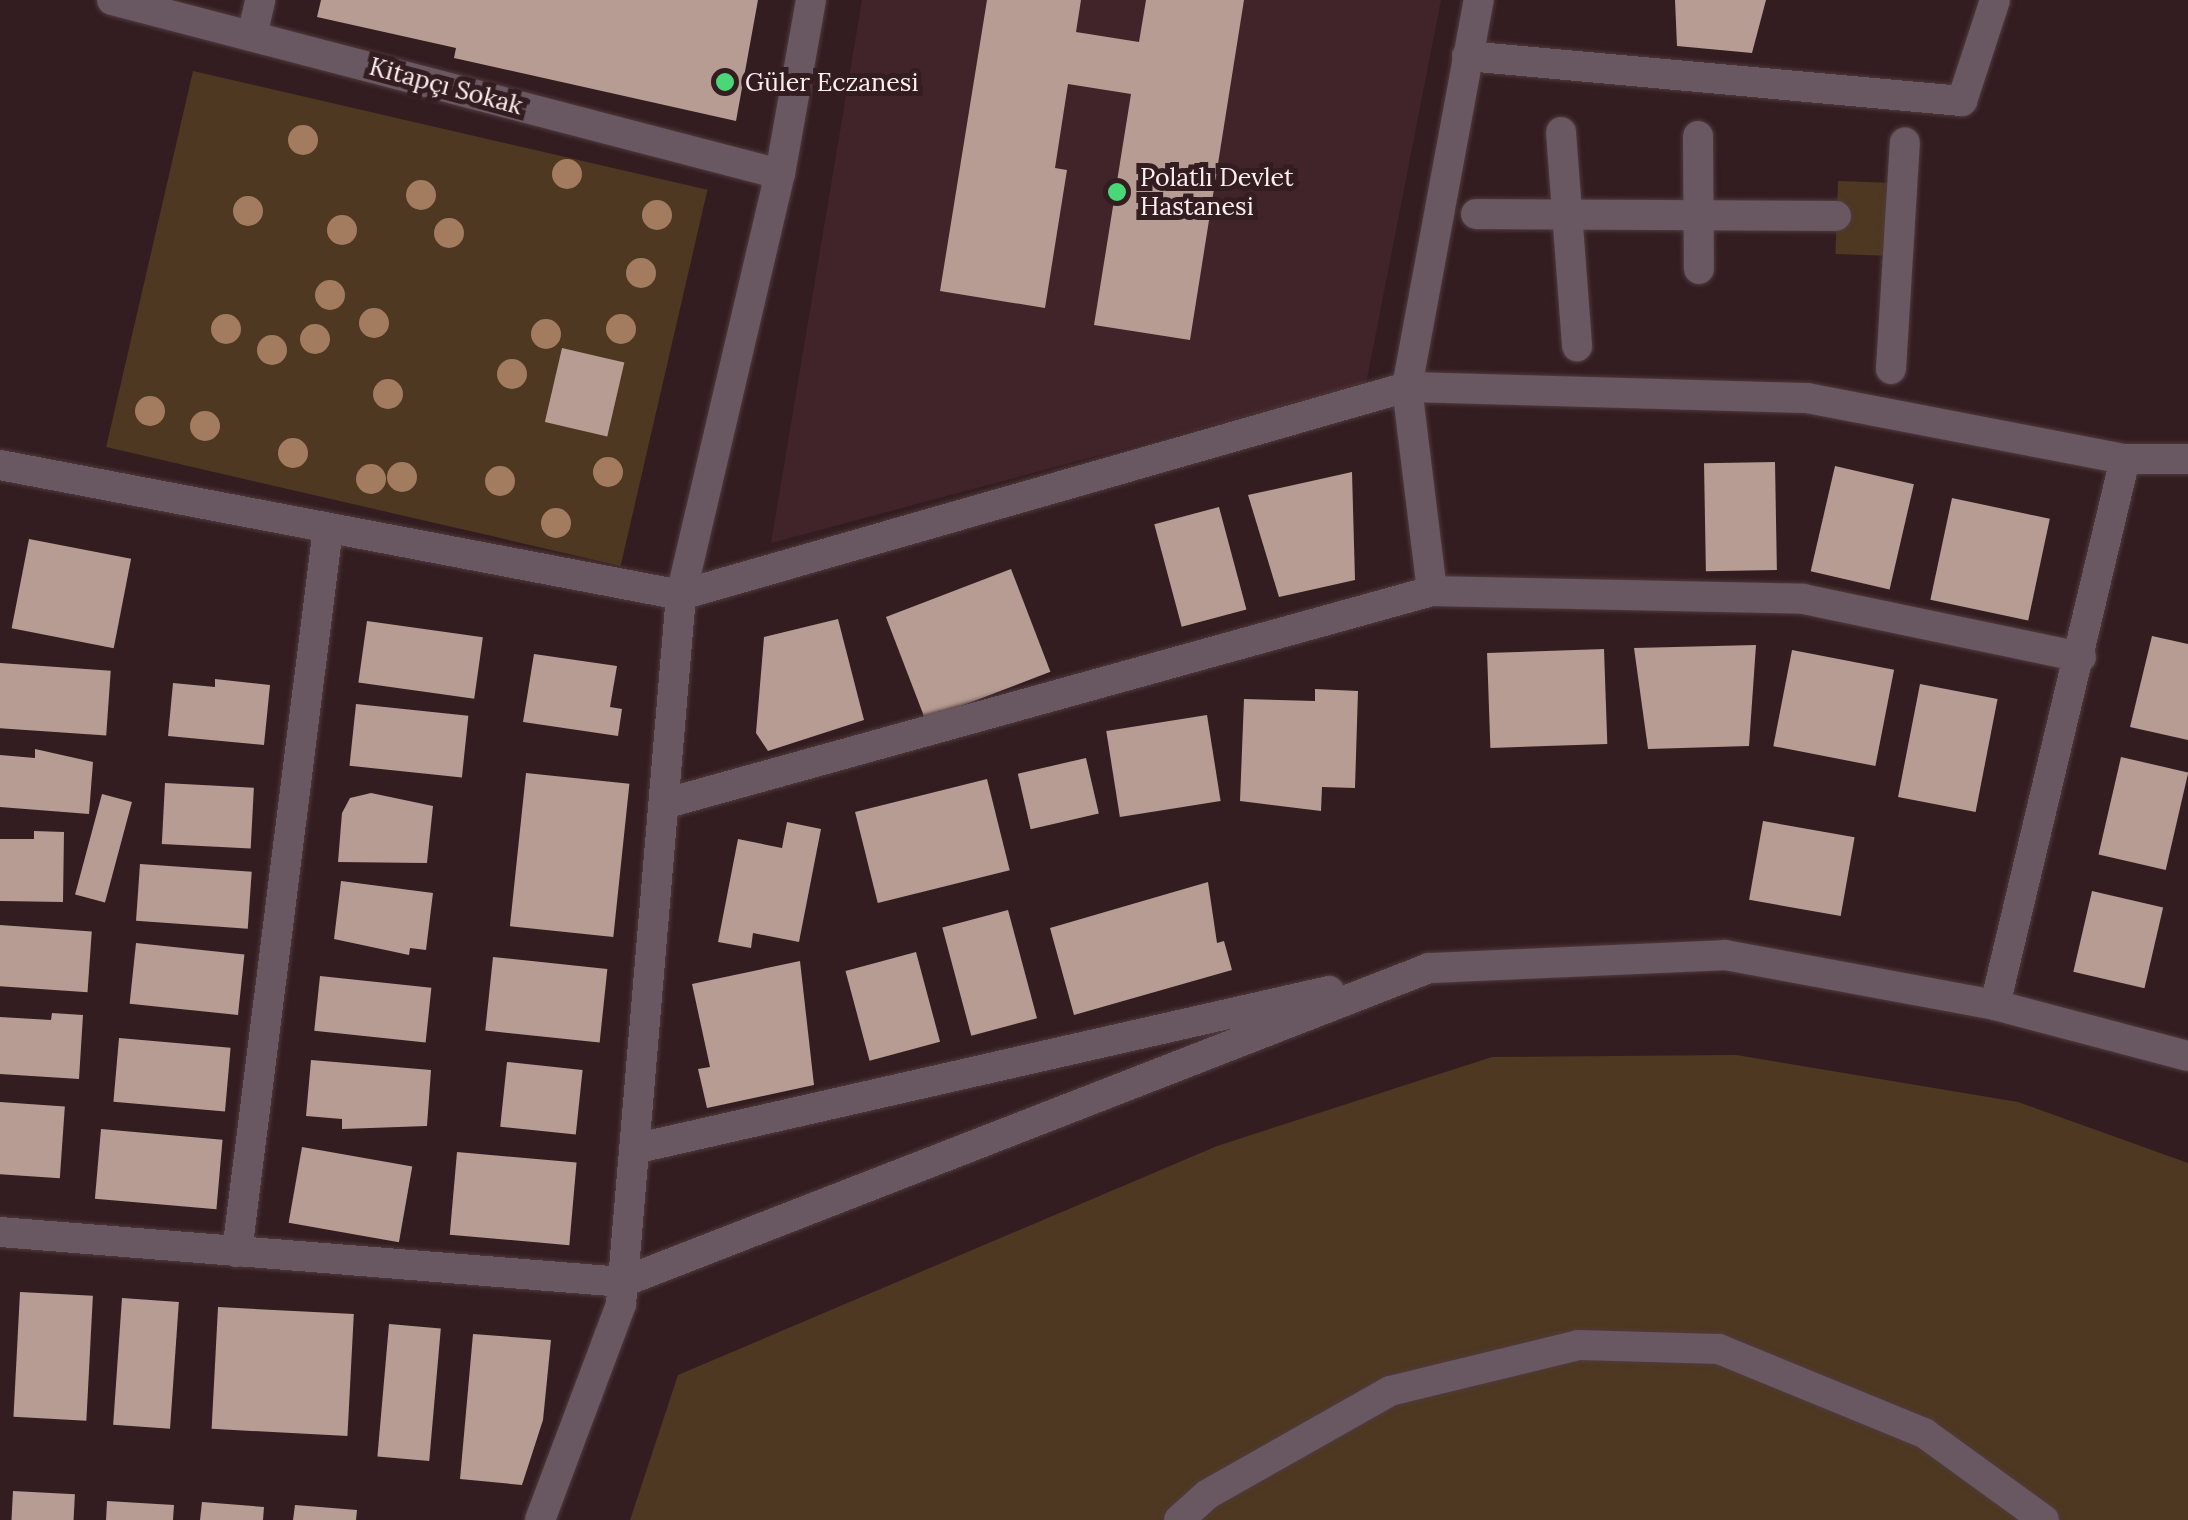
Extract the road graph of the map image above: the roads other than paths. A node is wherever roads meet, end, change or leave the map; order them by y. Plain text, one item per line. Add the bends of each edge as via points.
1 (112, 0) edge
2 (260, 0) edge
3 (811, 0) edge
4 (1479, 0) edge
5 (1995, 0) edge
6 (252, 36) junction
7 (1467, 56) junction
8 (1561, 132) dead end
9 (1698, 136) dead end
10 (1905, 142) dead end
11 (780, 174) junction
12 (1476, 214) dead end
13 (1567, 215) junction
14 (1699, 216) junction
15 (1836, 216) dead end
16 (1700, 269) dead end
17 (1577, 346) dead end
18 (1891, 369) dead end
19 (1407, 387) junction
20 (2125, 459) junction
21 (2188, 459) edge
22 (0, 465) edge
23 (328, 529) junction
24 (1432, 591) junction
25 (681, 595) junction
26 (2081, 656) junction
27 (667, 804) junction
28 (1429, 968) junction
29 (1994, 1005) junction
30 (2188, 1056) edge
31 (634, 1150) junction
32 (0, 1232) edge
33 (237, 1252) junction
34 (623, 1282) junction
35 (540, 1520) edge
36 (1180, 1520) edge
37 (2044, 1520) edge

1 - 6 street, Kitapçı Sokak
2 - 6 street
3 - 11 street
4 - 7 street
5 - 7 street via 1962,101
6 - 11 street, Kitapçı Sokak
7 - 19 street
8 - 13 street
9 - 14 street
10 - 18 street
11 - 25 street
12 - 13 street
13 - 14 street
13 - 17 street
14 - 15 street
14 - 16 street
19 - 20 street via 1807,398
19 - 24 street
19 - 25 street
20 - 21 street
20 - 26 street
22 - 23 street
23 - 25 street
23 - 33 street
24 - 26 street via 1803,600
24 - 27 street
25 - 27 street
26 - 29 street
27 - 31 street
28 - 29 street via 1725,955
28 - 31 street
28 - 34 street
29 - 30 street
31 - 34 street
32 - 33 street
33 - 34 street
34 - 35 street
36 - 37 street via 1208,1494 1390,1391 1578,1345 1719,1349 1924,1433

